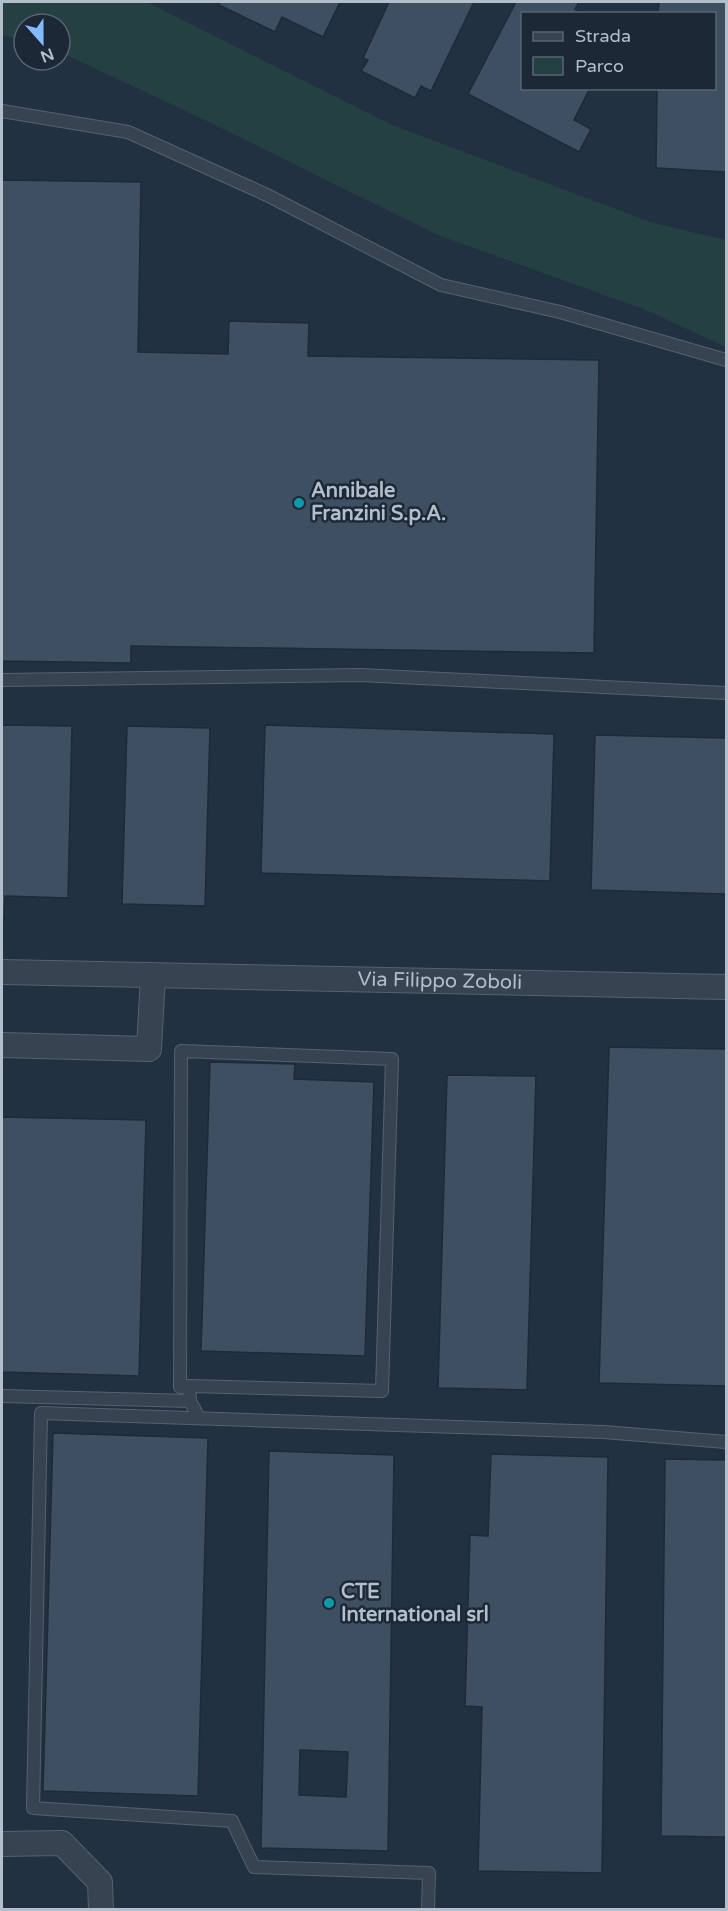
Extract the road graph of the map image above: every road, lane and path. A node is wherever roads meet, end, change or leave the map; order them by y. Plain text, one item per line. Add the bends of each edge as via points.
1 (2, 111) edge
2 (726, 360) edge
3 (2, 680) edge
4 (726, 693) edge
5 (2, 972) edge
6 (153, 976) junction
7 (726, 987) edge
8 (2, 1045) edge
9 (189, 1386) junction
10 (2, 1396) edge
11 (190, 1401) junction
12 (199, 1418) junction
13 (726, 1442) edge
14 (2, 1844) edge
15 (101, 1910) edge
16 (429, 1910) edge

1 - 2 lane via 128,132 267,195 441,285 560,312
3 - 4 lane via 360,675
5 - 6 street, Via Filippo Zoboli
6 - 7 street, Via Filippo Zoboli
6 - 8 street via 149,1049
9 - 9 lane via 382,1391 392,1059 181,1051 180,1387
9 - 11 lane
10 - 11 lane
11 - 12 lane
12 - 13 lane via 603,1432
12 - 16 lane via 41,1413 33,1808 232,1821 254,1867 429,1873
14 - 15 street via 62,1844 100,1882

